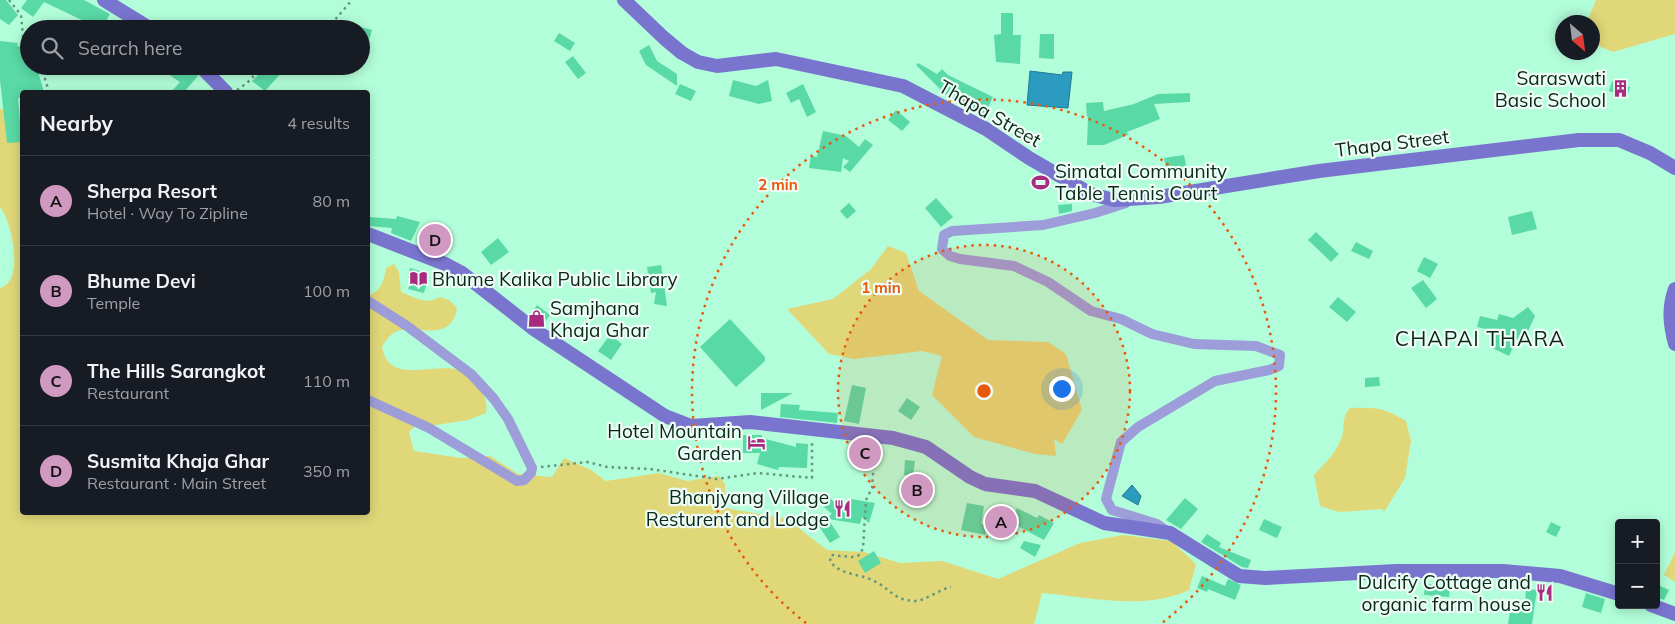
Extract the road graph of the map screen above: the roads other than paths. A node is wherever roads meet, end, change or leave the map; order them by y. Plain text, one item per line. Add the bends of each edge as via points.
1 (104, 0) edge
2 (624, 0) edge
3 (136, 20) edge
4 (209, 75) edge
5 (224, 90) edge
6 (1675, 168) edge
7 (1138, 198) junction
8 (370, 235) edge
9 (1675, 289) edge
10 (370, 302) edge
11 (1675, 344) edge
12 (370, 401) edge
13 (1170, 533) junction
14 (1615, 593) edge
15 (1660, 608) edge
16 (1675, 614) edge

1 - 3 street
2 - 7 street, Thapa Street via 664,38 698,62 717,66 776,59 904,86 986,129 1091,194 1114,200
4 - 5 street
6 - 7 street, Thapa Street via 1619,140 1579,140 1319,171
7 - 13 street via 1095,213 1043,225 952,231 944,235 942,249 960,259 1014,266 1048,282 1091,311 1121,319 1152,334 1194,344 1256,346 1280,355 1279,366 1215,381 1138,427 1121,442 1106,499 1112,510 1157,524
8 - 13 street via 445,264 462,274 535,330 665,416 692,426 750,422 893,438 926,447 986,484 1035,491 1104,523
9 - 11 street via 1670,325
10 - 12 street via 471,374 508,420 532,468 531,472 524,480 517,480 429,428
13 - 14 street via 1238,576 1265,578 1396,571 1503,571 1560,576
15 - 16 street

